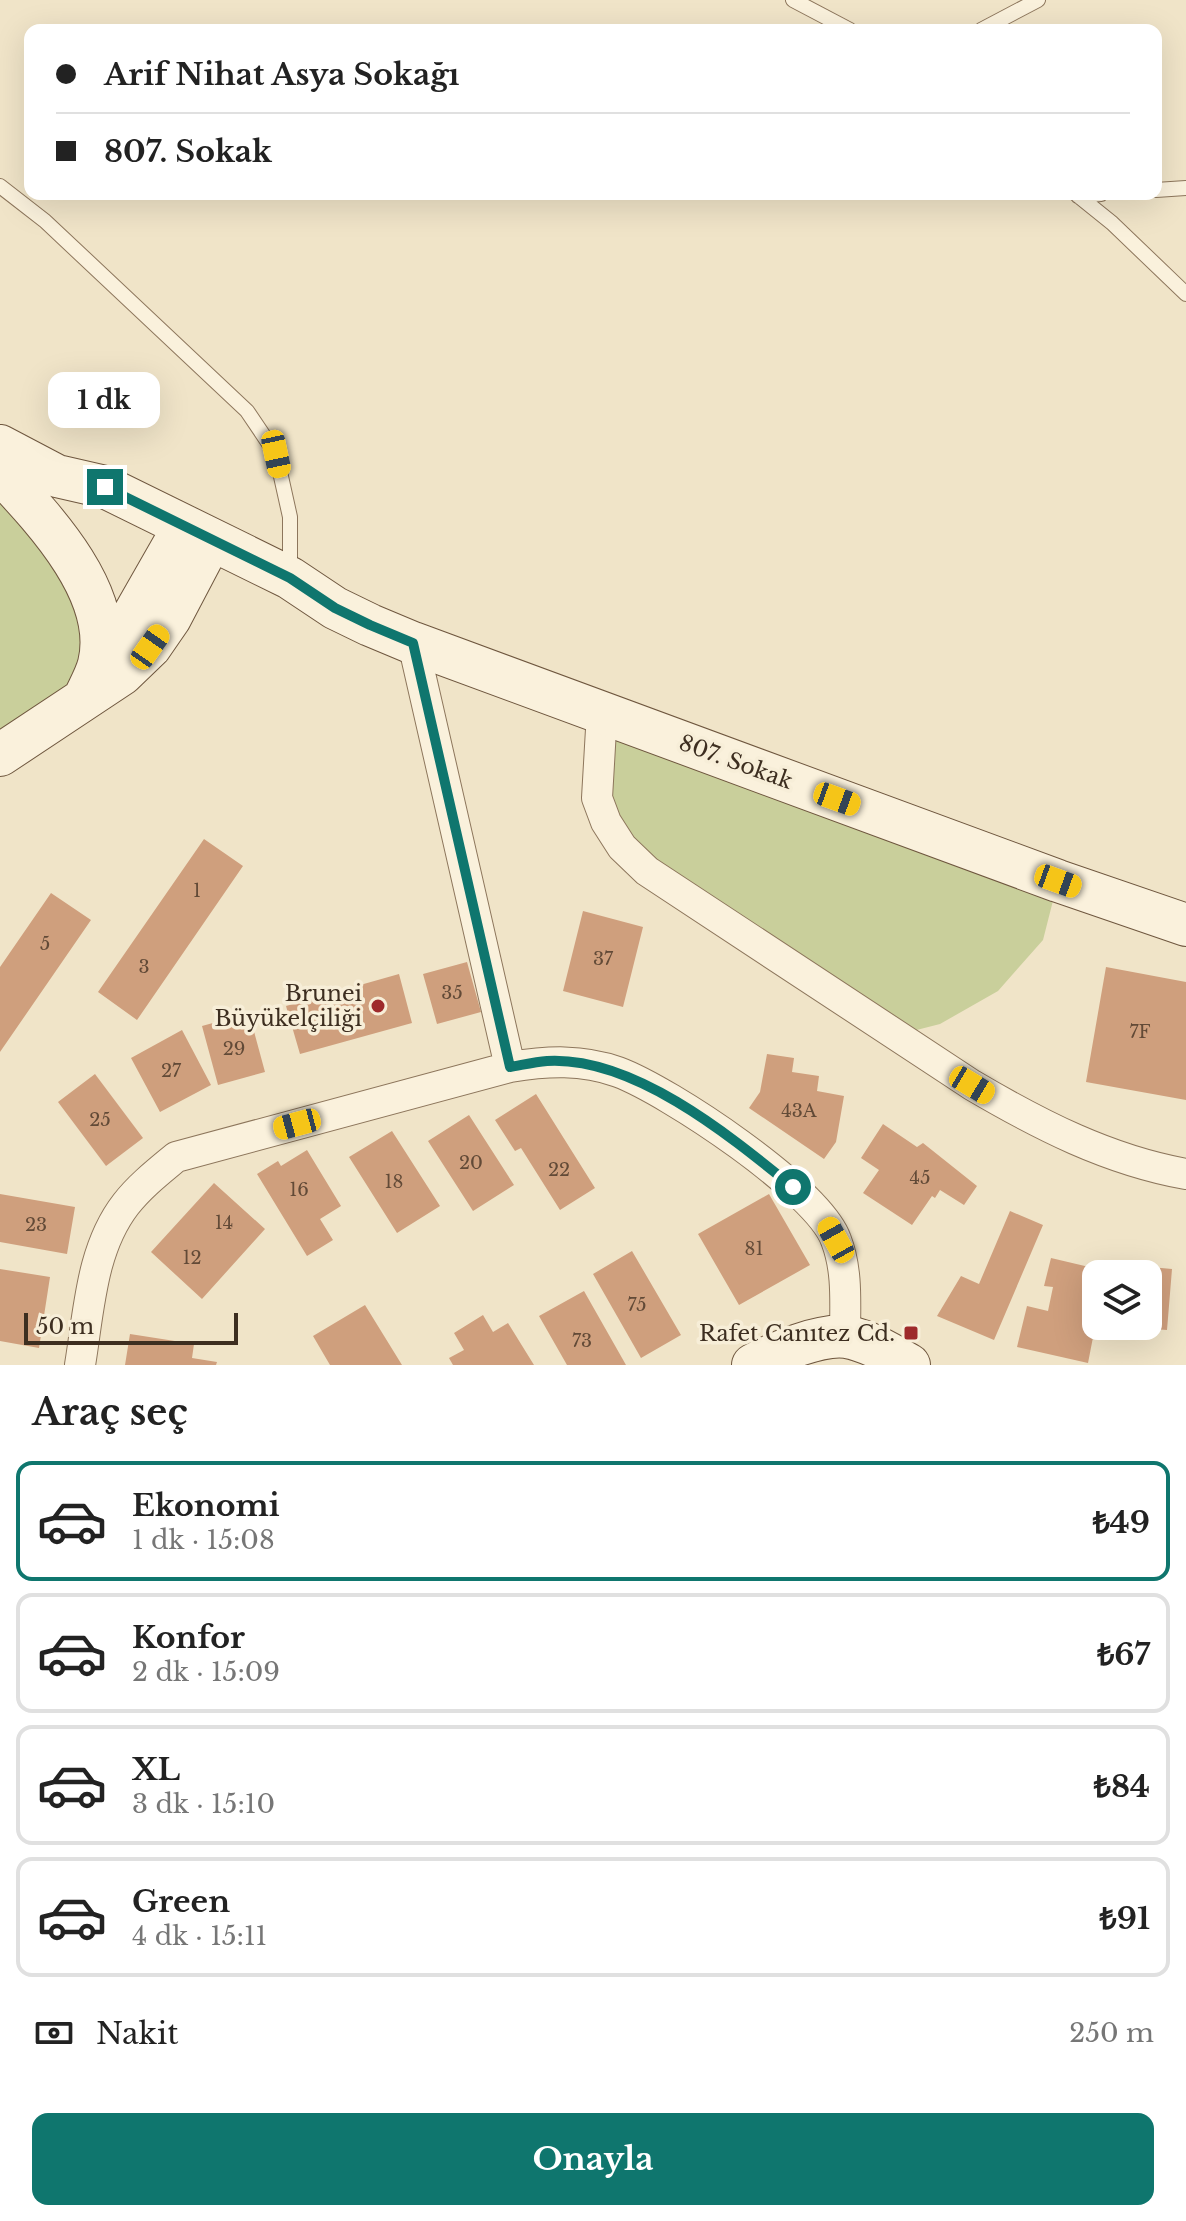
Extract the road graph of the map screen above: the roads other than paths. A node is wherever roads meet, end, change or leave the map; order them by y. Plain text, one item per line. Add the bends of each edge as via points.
1 (793, 0) edge
2 (1038, 0) edge
3 (839, 24) edge
4 (992, 24) edge
5 (0, 186) edge
6 (1186, 188) edge
7 (1162, 190) edge
8 (1083, 200) edge
9 (1186, 294) edge
10 (0, 446) edge
11 (0, 472) edge
12 (191, 545) junction
13 (290, 578) junction
14 (335, 608) junction
15 (413, 643) junction
16 (84, 699) junction
17 (602, 712) junction
18 (0, 755) edge
19 (1186, 925) edge
20 (510, 1067) junction
21 (1186, 1174) edge
22 (845, 1337) junction
23 (80, 1365) edge
24 (753, 1365) edge
25 (909, 1365) edge

1 - 3 lane
2 - 4 lane
5 - 13 lane via 45,221 247,411 276,454 290,517
6 - 7 lane
8 - 9 lane
10 - 12 main road, 807. Sokak via 57,476 105,487
11 - 16 main road via 66,552 96,609 99,664
12 - 13 main road, 807. Sokak
12 - 14 main road, 807. Sokak via 281,603
12 - 16 main road via 170,618 150,647
13 - 14 main road, 807. Sokak
14 - 15 main road, 807. Sokak
15 - 17 main road, 807. Sokak
15 - 20 street
16 - 18 main road
17 - 19 main road, 807. Sokak
17 - 21 street via 597,798 622,847 647,871 1020,1113 1098,1150
20 - 22 street via 548,1061 616,1071 724,1134 784,1180 813,1205 836,1240 845,1277
20 - 23 street via 176,1157 124,1206 107,1237 97,1263
22 - 24 main road via 806,1342
22 - 25 main road via 878,1347

